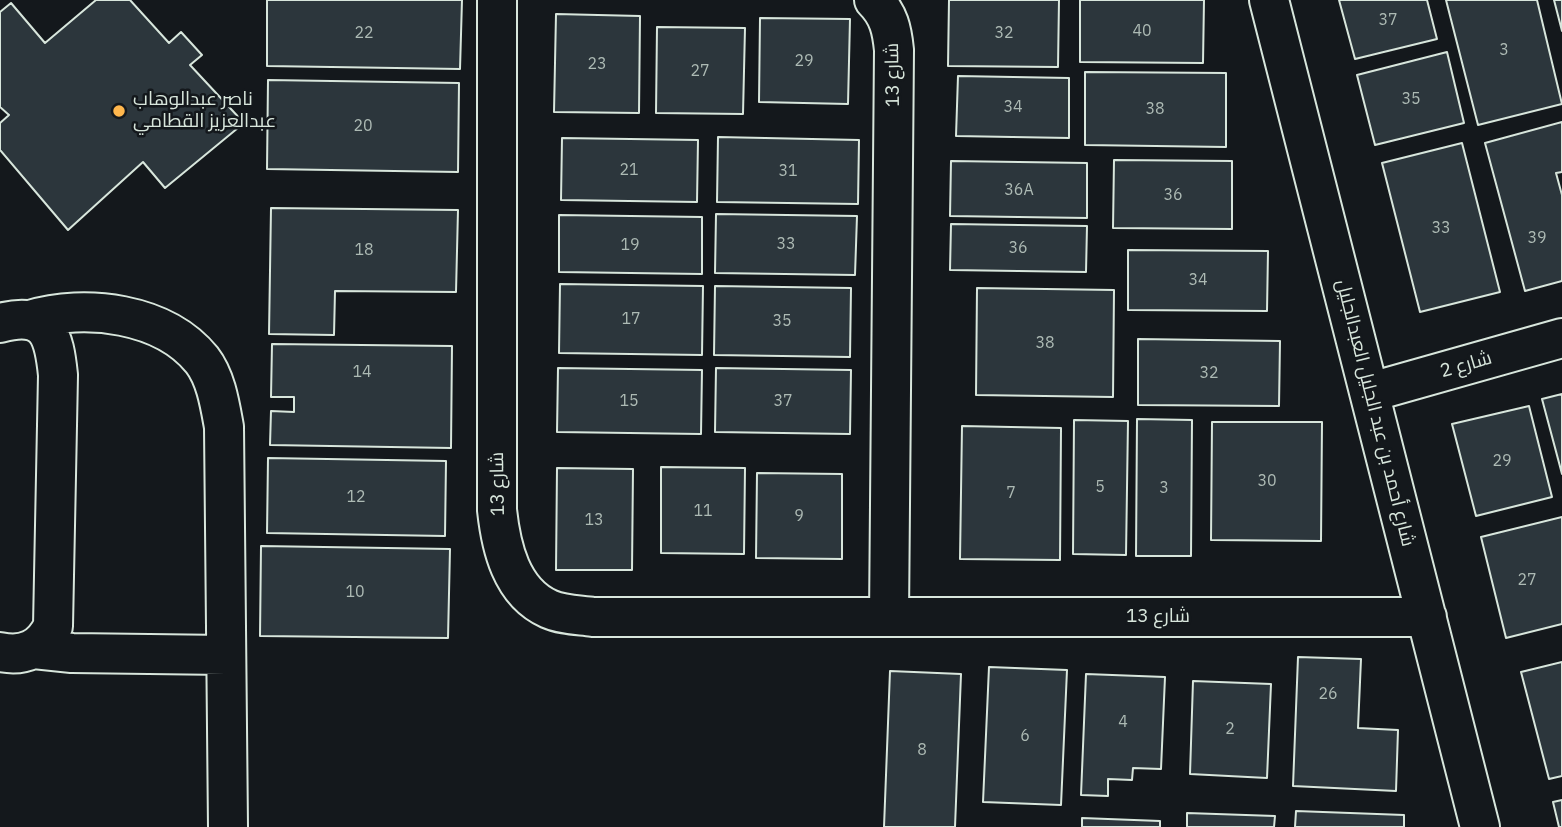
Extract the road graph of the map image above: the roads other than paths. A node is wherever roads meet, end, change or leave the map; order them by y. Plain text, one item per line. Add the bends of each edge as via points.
1 (497, 0) edge
2 (874, 0) edge
3 (1269, 0) edge
4 (15, 322) edge
5 (1562, 338) edge
6 (1371, 392) junction
7 (889, 617) junction
8 (1427, 617) junction
9 (17, 651) edge
10 (226, 655) junction
11 (228, 827) edge
12 (1480, 827) edge

1 - 7 street, شارع 13 via 497,510 500,538 516,578 549,609 593,617
2 - 7 street, شارع 13 via 891,27 894,50
3 - 6 street, شارع أحمد بن عبد الجليل العبدالجليل
4 - 9 street via 42,325 50,334 58,375 54,620 44,642
4 - 10 street via 66,313 128,318 154,325 202,360 224,426
5 - 6 street, شارع 2
6 - 8 street, شارع أحمد بن عبد الجليل العبدالجليل
7 - 8 street, شارع 13
8 - 12 street, شارع أحمد بن عبد الجليل العبدالجليل
9 - 10 street
10 - 11 street

